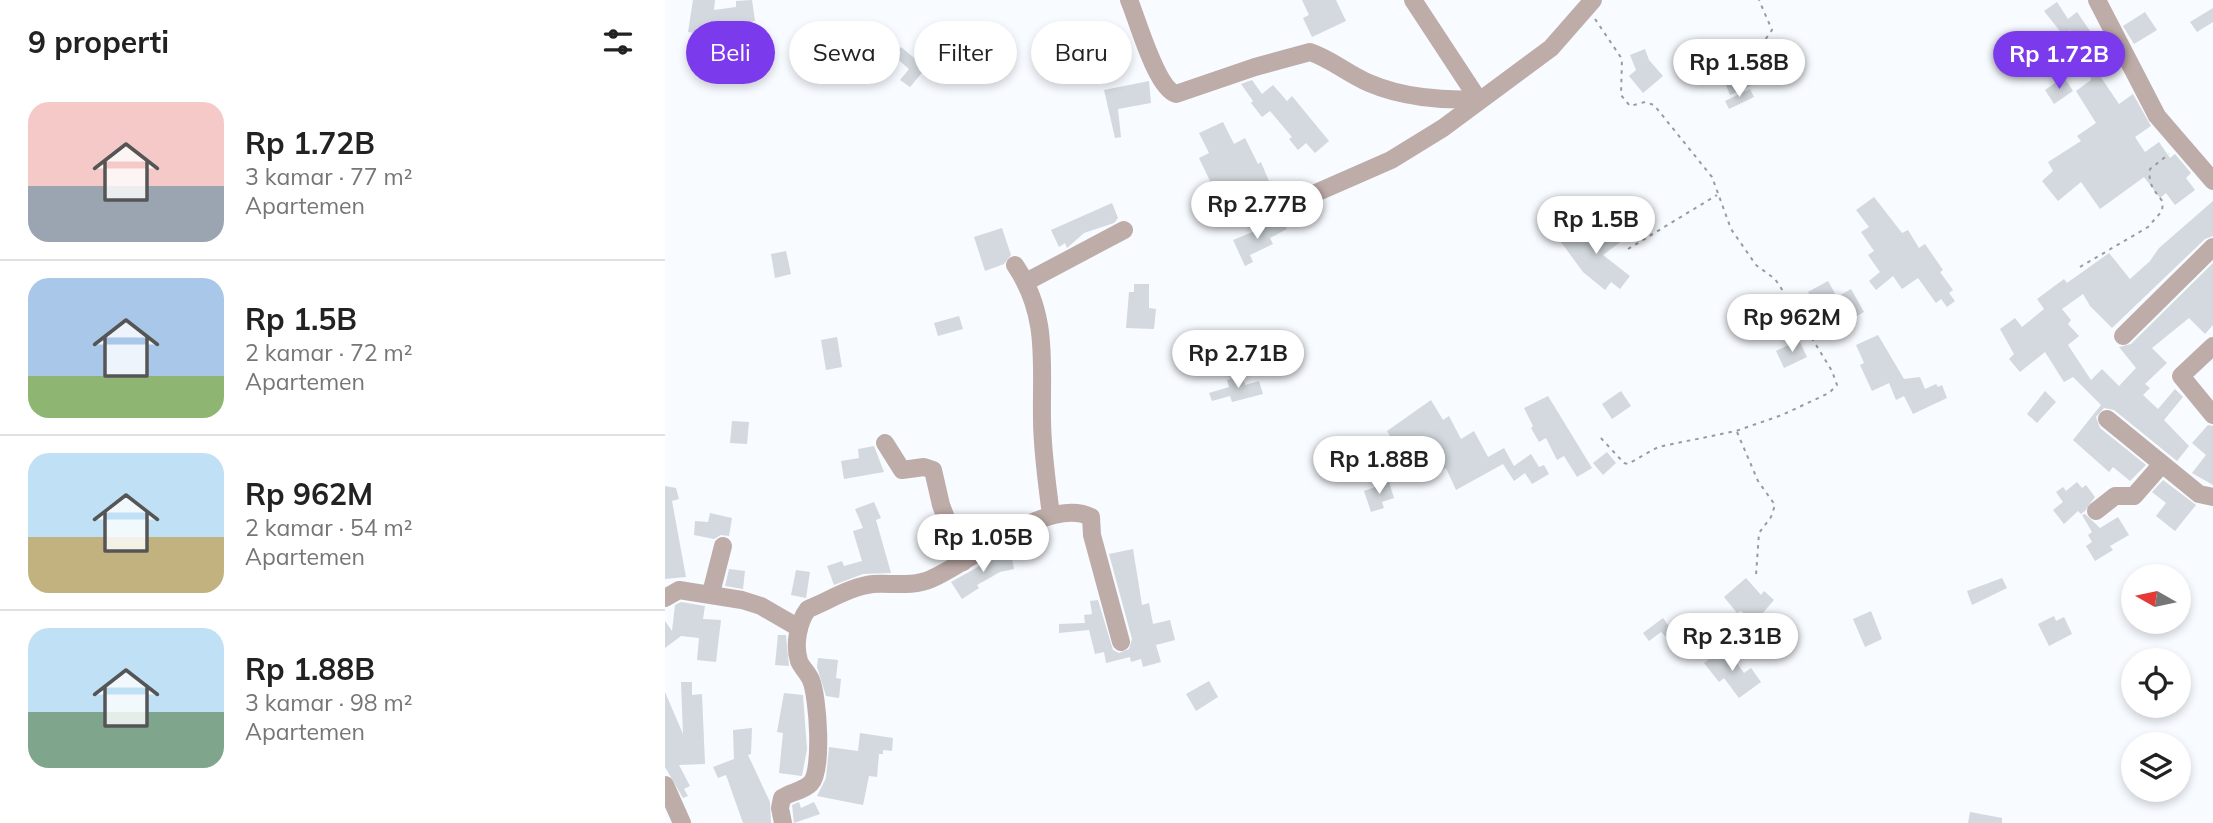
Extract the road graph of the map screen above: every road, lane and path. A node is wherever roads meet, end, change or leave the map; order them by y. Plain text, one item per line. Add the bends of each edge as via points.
1 (1129, 0) edge
2 (1413, 0) edge
3 (1759, 0) edge
4 (2097, 0) edge
5 (1590, 2) edge
6 (1756, 62) dead end
7 (1478, 99) junction
8 (2181, 145) junction
9 (2213, 181) edge
10 (1718, 195) junction
11 (1254, 220) dead end
12 (1124, 230) dead end
13 (2213, 247) edge
14 (1627, 249) dead end
15 (1015, 265) dead end
16 (2080, 267) dead end
17 (1026, 282) junction
18 (2123, 336) dead end
19 (2213, 346) edge
20 (2213, 415) edge
21 (2107, 419) dead end
22 (1736, 431) junction
23 (1599, 436) dead end
24 (885, 443) dead end
25 (2162, 464) junction
26 (2213, 497) edge
27 (2096, 512) dead end
28 (1051, 515) junction
29 (723, 546) dead end
30 (963, 562) junction
31 (1756, 575) dead end
32 (711, 593) junction
33 (665, 598) edge
34 (799, 628) junction
35 (1121, 642) dead end
36 (665, 785) edge
37 (682, 823) edge
38 (783, 823) edge

1 - 7 street via 1159,77 1176,94 1310,52 1371,84 1442,99
2 - 7 street
3 - 6 path via 1772,30
4 - 8 street via 2157,116
5 - 7 street via 1552,48
5 - 10 path via 1608,42 1622,59 1621,95 1630,106 1654,105 1712,177
7 - 11 street via 1443,128 1391,160
8 - 9 street
8 - 16 path via 2150,169 2151,188 2163,202 2162,211 2148,226
10 - 14 path
10 - 22 path via 1731,229 1756,264 1775,279 1837,380 1829,393
12 - 17 street
13 - 18 street
15 - 17 street
17 - 28 street via 1044,358 1043,445
19 - 20 street via 2181,376
21 - 25 street
22 - 23 path via 1658,447 1628,464
22 - 31 path via 1758,481 1775,506 1759,533
24 - 30 street via 902,470 933,470 940,505
25 - 26 street via 2199,494
25 - 27 street via 2134,496 2115,496
28 - 30 street via 1030,522
28 - 35 street via 1091,517
29 - 32 street
30 - 34 street via 929,580 871,584 808,609
32 - 33 street via 679,590
32 - 34 street via 761,606
34 - 38 street via 798,654 811,681 818,729 816,769 808,786 782,798
36 - 37 street

